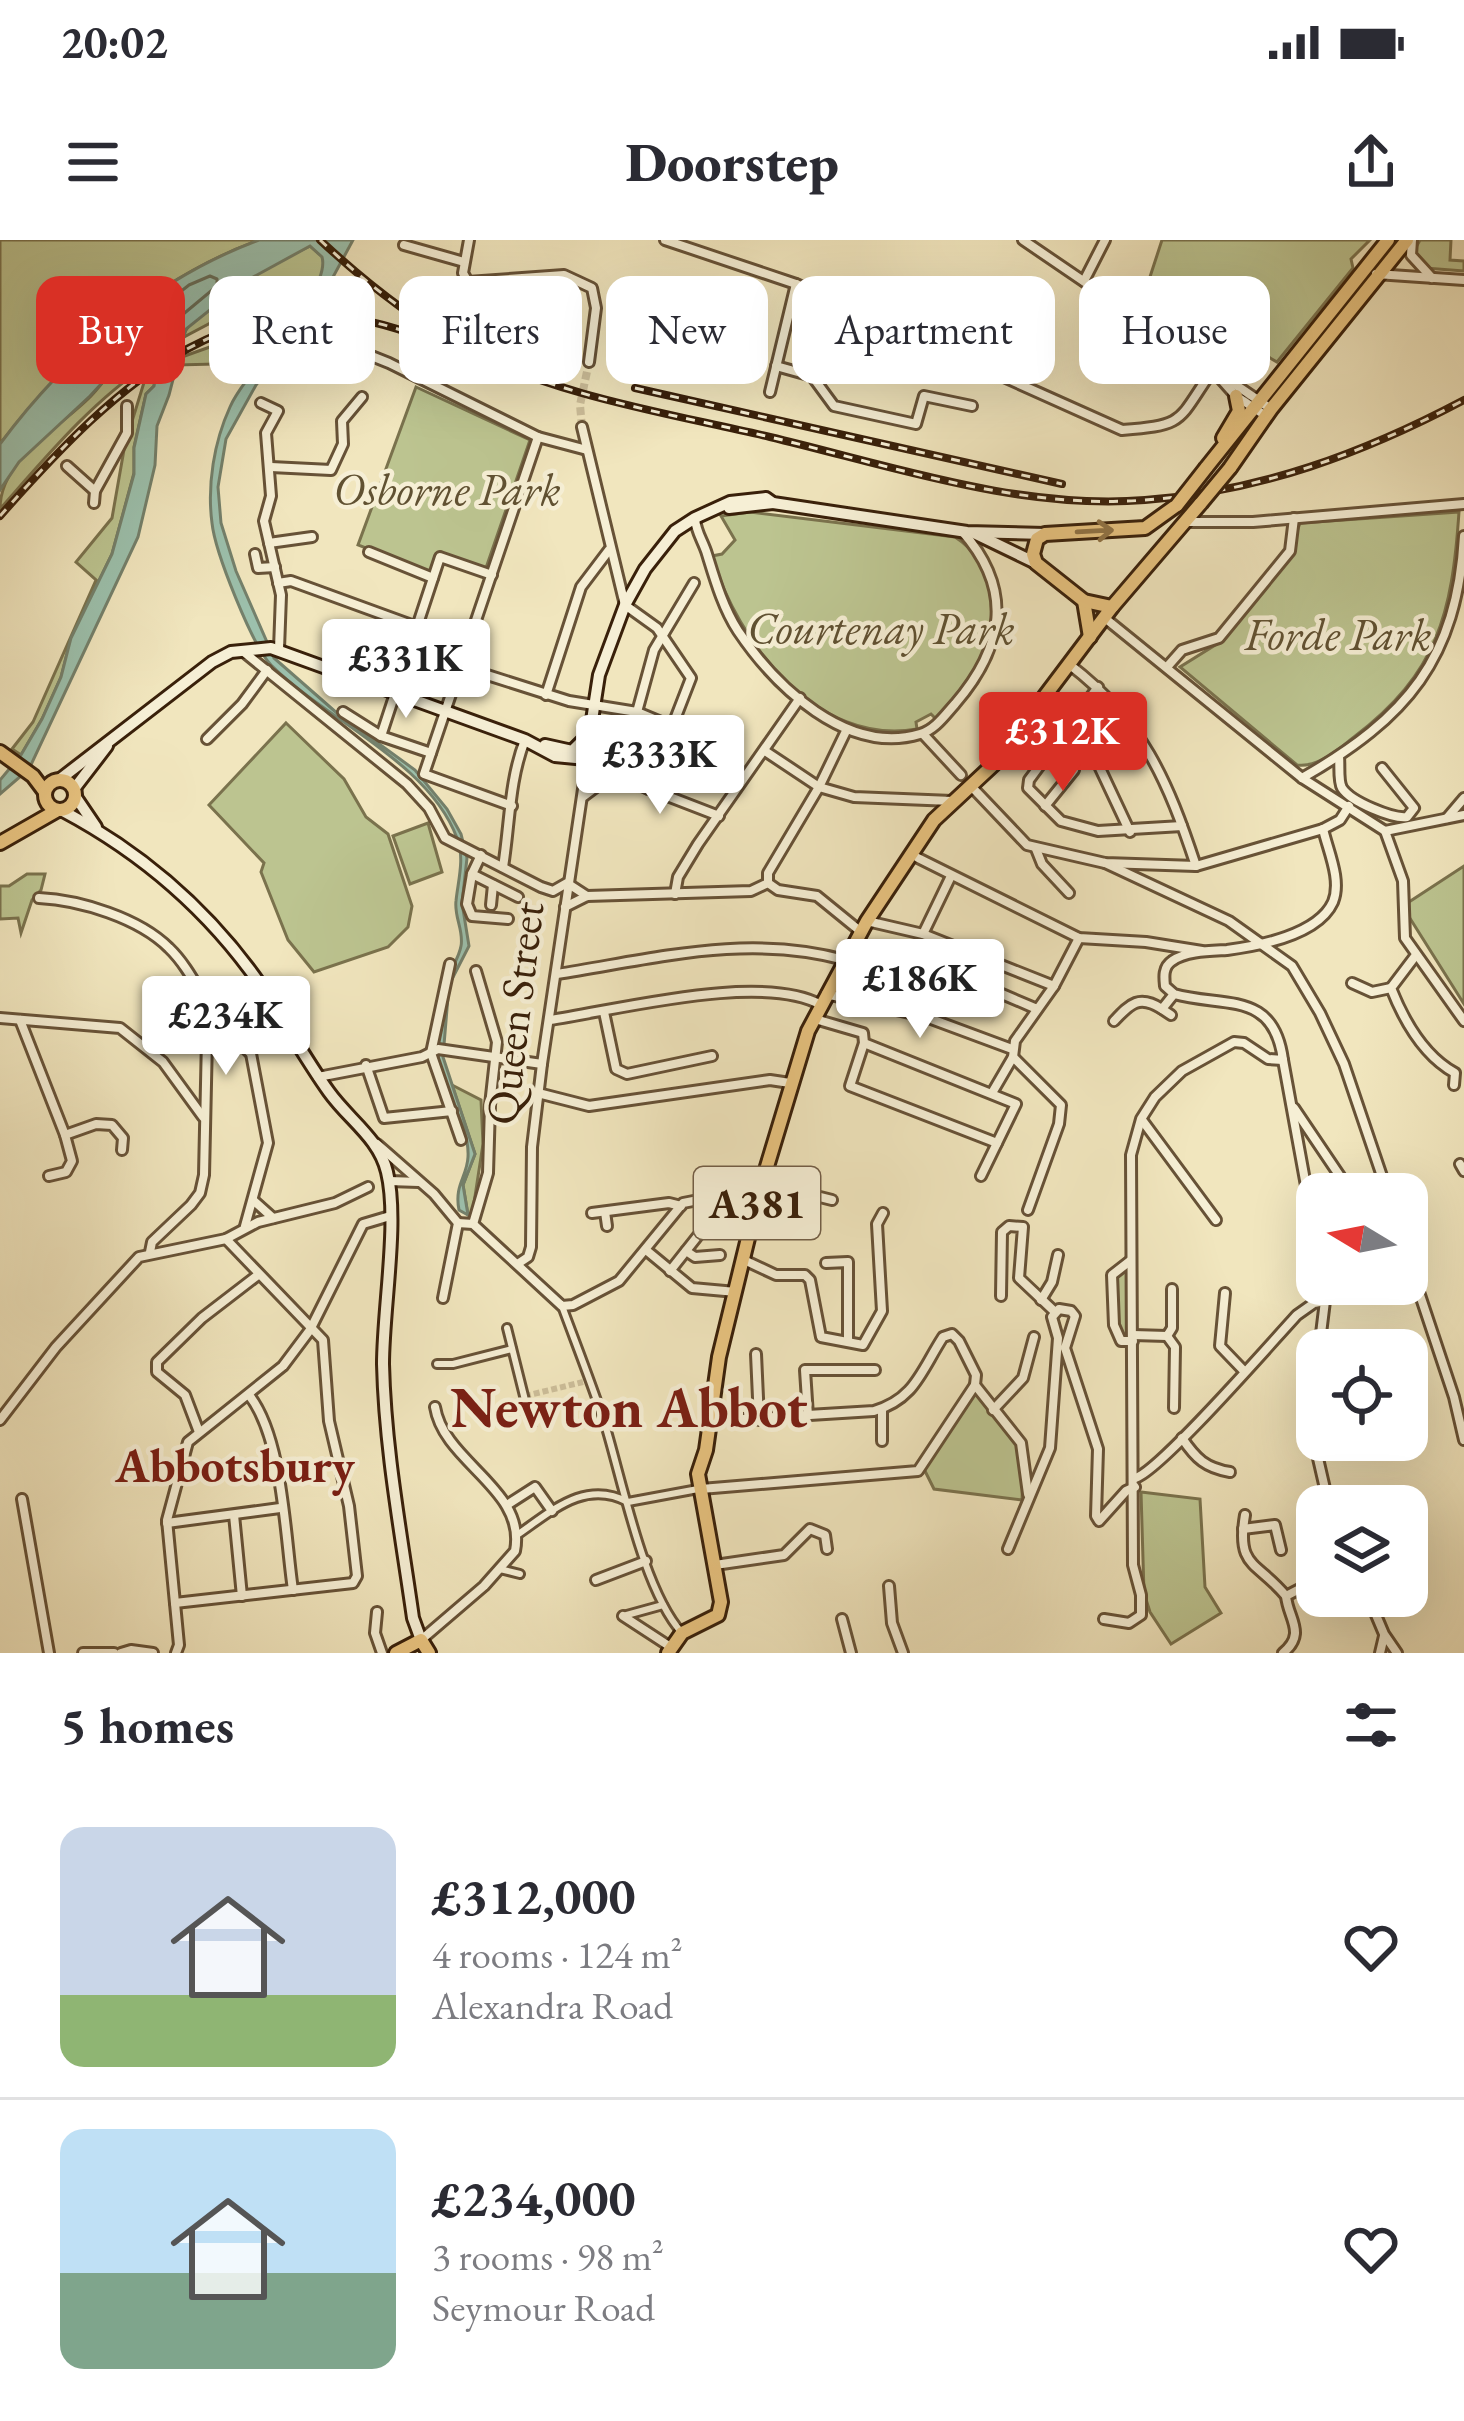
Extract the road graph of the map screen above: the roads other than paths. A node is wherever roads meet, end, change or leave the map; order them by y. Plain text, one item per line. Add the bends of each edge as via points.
1 (469, 240) edge
2 (665, 240) edge
3 (1023, 240) edge
4 (1105, 240) edge
5 (1388, 240) edge
6 (1409, 240) edge
7 (404, 245) dead end
8 (464, 262) junction
9 (1372, 270) junction
10 (1087, 276) edge
11 (1079, 278) edge
12 (1434, 279) junction
13 (1464, 280) edge
14 (792, 283) edge
15 (792, 300) edge
16 (768, 351) dead end
17 (779, 354) junction
18 (375, 357) edge
19 (589, 362) tunnel mouth
20 (776, 367) junction
21 (1020, 384) edge
22 (1208, 384) edge
23 (1225, 384) edge
24 (1229, 384) edge
25 (770, 392) dead end
26 (365, 396) dead end
27 (1236, 396) junction
28 (261, 403) dead end
29 (127, 406) dead end
30 (972, 406) dead end
31 (1263, 409) junction
32 (582, 428) tunnel mouth
33 (538, 437) junction
34 (587, 450) junction
35 (1208, 464) junction
36 (67, 466) dead end
37 (271, 467) junction
38 (95, 491) junction
39 (94, 503) dead end
40 (1464, 504) edge
41 (694, 518) junction
42 (1294, 518) junction
43 (1186, 522) junction
44 (1145, 528) junction
45 (968, 532) junction
46 (1045, 534) junction
47 (1464, 536) edge
48 (312, 537) dead end
49 (269, 543) junction
50 (610, 549) junction
51 (1160, 551) junction
52 (369, 552) dead end
53 (255, 554) dead end
54 (1036, 563) junction
55 (275, 567) junction
56 (492, 575) junction
57 (433, 578) junction
58 (278, 583) junction
59 (694, 584) dead end
60 (1084, 602) junction
61 (626, 605) junction
62 (1109, 613) junction
63 (420, 628) junction
64 (663, 635) junction
65 (1090, 637) junction
66 (270, 649) junction
67 (241, 651) junction
68 (1070, 665) junction
69 (462, 667) junction
70 (1167, 667) junction
71 (267, 670) junction
72 (1098, 687) junction
73 (396, 693) junction
74 (546, 694) junction
75 (800, 698) junction
76 (593, 705) junction
77 (343, 712) dead end
78 (446, 712) junction
79 (637, 712) junction
80 (673, 727) junction
81 (1068, 728) junction
82 (847, 729) junction
83 (922, 734) junction
84 (381, 736) junction
85 (207, 739) dead end
86 (527, 741) junction
87 (109, 744) junction
88 (765, 751) junction
89 (599, 752) dead end
90 (430, 753) junction
91 (5, 756) edge
92 (1339, 757) junction
93 (581, 760) junction
94 (1382, 768) dead end
95 (1074, 770) dead end
96 (618, 777) junction
97 (1303, 778) junction
98 (965, 780) junction
99 (50, 787) junction
100 (819, 787) junction
101 (648, 789) junction
102 (75, 793) junction
103 (582, 797) junction
104 (1464, 798) edge
105 (952, 801) junction
106 (926, 802) junction
107 (512, 806) junction
108 (1045, 806) junction
109 (1349, 806) junction
110 (60, 811) junction
111 (1464, 815) edge
112 (719, 816) junction
113 (1447, 818) junction
114 (934, 820) junction
115 (27, 825) junction
116 (1182, 826) junction
117 (98, 829) junction
118 (1323, 829) junction
119 (1385, 831) junction
120 (1130, 832) junction
121 (0, 843) edge
122 (1036, 849) junction
123 (481, 855) junction
124 (918, 858) dead end
125 (1105, 863) junction
126 (1196, 866) junction
127 (503, 867) junction
128 (472, 874) junction
129 (951, 876) junction
130 (768, 883) junction
131 (567, 884) junction
132 (494, 885) junction
133 (1069, 893) dead end
134 (675, 894) junction
135 (587, 896) junction
136 (518, 897) dead end
137 (39, 898) dead end
138 (491, 905) dead end
139 (564, 908) junction
140 (508, 919) dead end
141 (864, 926) junction
142 (923, 934) junction
143 (1079, 938) junction
144 (1258, 942) junction
145 (854, 946) junction
146 (1204, 951) junction
147 (1416, 955) junction
148 (846, 961) junction
149 (450, 964) dead end
150 (476, 971) dead end
151 (556, 974) junction
152 (257, 980) junction
153 (1352, 983) dead end
154 (1054, 986) junction
155 (1391, 988) junction
156 (1174, 994) junction
157 (820, 1006) junction
158 (1036, 1009) junction
159 (604, 1012) junction
160 (0, 1018) edge
161 (20, 1019) junction
162 (219, 1020) junction
163 (550, 1020) junction
164 (1114, 1021) dead end
165 (1464, 1022) edge
166 (864, 1043) junction
167 (439, 1051) junction
168 (249, 1052) junction
169 (1013, 1053) junction
170 (712, 1056) dead end
171 (495, 1059) junction
172 (1282, 1060) junction
173 (542, 1064) junction
174 (366, 1065) junction
175 (1458, 1076) edge
176 (318, 1077) junction
177 (790, 1083) junction
178 (538, 1093) junction
179 (992, 1093) junction
180 (1290, 1102) junction
181 (452, 1111) junction
182 (203, 1118) junction
183 (1141, 1118) junction
184 (65, 1135) junction
185 (460, 1140) dead end
186 (375, 1143) junction
187 (997, 1143) junction
188 (122, 1150) dead end
189 (1303, 1173) edge
190 (1338, 1173) edge
191 (1381, 1173) edge
192 (49, 1176) dead end
193 (980, 1176) dead end
194 (389, 1180) junction
195 (420, 1182) junction
196 (368, 1186) dead end
197 (760, 1188) junction
198 (832, 1200) dead end
199 (254, 1201) junction
200 (681, 1206) junction
201 (1028, 1210) dead end
202 (605, 1213) junction
203 (883, 1213) dead end
204 (592, 1214) dead end
205 (390, 1216) junction
206 (273, 1218) junction
207 (1216, 1220) dead end
208 (458, 1223) junction
209 (708, 1223) dead end
210 (473, 1224) junction
211 (607, 1226) dead end
212 (245, 1228) junction
213 (226, 1239) junction
214 (646, 1250) junction
215 (686, 1251) junction
216 (150, 1252) junction
217 (720, 1255) dead end
218 (1058, 1255) dead end
219 (744, 1260) junction
220 (1130, 1261) junction
221 (519, 1263) junction
222 (826, 1263) dead end
223 (670, 1271) junction
224 (258, 1275) junction
225 (1172, 1289) dead end
226 (736, 1292) junction
227 (1225, 1293) dead end
228 (1000, 1296) dead end
229 (443, 1298) dead end
230 (1041, 1300) junction
231 (1311, 1305) edge
232 (1423, 1305) edge
233 (562, 1306) junction
234 (1055, 1312) junction
235 (507, 1328) dead end
236 (310, 1330) junction
237 (1167, 1336) junction
238 (1034, 1337) dead end
239 (1132, 1338) junction
240 (848, 1340) junction
241 (512, 1349) junction
242 (756, 1354) dead end
243 (437, 1364) dead end
244 (875, 1370) dead end
245 (1244, 1371) junction
246 (975, 1384) junction
247 (249, 1395) junction
248 (525, 1397) tunnel mouth
249 (435, 1407) dead end
250 (1174, 1408) dead end
251 (882, 1409) junction
252 (993, 1410) junction
253 (808, 1416) junction
254 (0, 1420) edge
255 (759, 1420) junction
256 (711, 1421) junction
257 (200, 1433) junction
258 (1182, 1438) junction
259 (1464, 1440) edge
260 (882, 1441) dead end
261 (1230, 1472) dead end
262 (1135, 1483) junction
263 (698, 1489) junction
264 (1028, 1494) junction
265 (22, 1499) dead end
266 (628, 1502) junction
267 (507, 1505) junction
268 (280, 1508) junction
269 (553, 1511) junction
270 (234, 1515) junction
271 (1245, 1515) dead end
272 (167, 1522) junction
273 (1243, 1529) junction
274 (517, 1535) junction
275 (827, 1549) dead end
276 (1008, 1549) dead end
277 (1281, 1550) dead end
278 (646, 1561) junction
279 (715, 1565) junction
280 (500, 1569) junction
281 (520, 1574) dead end
282 (596, 1580) dead end
283 (889, 1586) dead end
284 (293, 1590) junction
285 (1296, 1591) edge
286 (242, 1596) junction
287 (1286, 1596) junction
288 (175, 1603) junction
289 (663, 1605) junction
290 (377, 1612) dead end
291 (623, 1616) joint
292 (1377, 1617) edge
293 (1104, 1618) dead end
294 (842, 1619) dead end
295 (682, 1633) junction
296 (1384, 1634) junction
297 (421, 1640) junction
298 (668, 1649) edge
299 (49, 1653) edge
300 (83, 1653) edge
301 (117, 1653) edge
302 (154, 1653) edge
303 (176, 1653) edge
304 (382, 1653) edge
305 (396, 1653) edge
306 (429, 1653) edge
307 (851, 1653) edge
308 (903, 1653) edge
309 (1283, 1653) edge
310 (1380, 1653) edge
311 (1397, 1653) edge

1 - 8 street
2 - 14 street
3 - 11 street
4 - 10 street
5 - 9 main road, A381
6 - 9 main road, A381
6 - 12 street via 1417,265
7 - 8 street
8 - 19 street via 471,283 582,280 596,298
9 - 12 street
9 - 31 main road, A381
12 - 13 street
15 - 17 street
16 - 17 street
17 - 20 street
18 - 33 street
20 - 25 street
20 - 30 street via 812,376 843,409 916,424 924,397
21 - 22 street via 1122,430 1171,425
23 - 27 street
24 - 31 street
26 - 37 street via 342,421 333,473
27 - 31 street
27 - 35 main road, A381 via 1239,411
28 - 37 street via 278,411 266,434
29 - 38 street via 127,433
31 - 35 main road, A381
31 - 43 main road, A381, bridge
32 - 34 street
33 - 34 street
33 - 56 street
34 - 50 street
35 - 44 main road, A381, bridge via 1177,505
36 - 38 street
37 - 49 street
38 - 39 street
40 - 42 street
41 - 45 main road via 766,498
41 - 61 main road, Queen Street via 645,568
41 - 75 street via 738,630
42 - 43 street
42 - 70 street via 1290,551 1220,638 1182,650
43 - 51 main road, A381
46 -> 44 main road
44 - 51 main road
45 - 46 main road
45 - 54 main road
45 - 83 street via 996,593 991,650 966,691
46 - 54 main road via 1034,544
47 - 92 street via 1453,618 1430,669 1382,725
48 - 49 street
49 - 55 street
50 - 61 street
50 - 74 street via 581,587
51 - 62 main road, A381
52 - 57 street
53 - 55 street via 258,568
54 - 60 main road
55 - 58 street
56 - 57 street via 440,557
56 - 69 street
57 - 63 street
58 - 63 street
58 - 66 street
59 - 64 street
60 - 62 main road
60 - 65 main road
61 - 64 street
61 - 76 main road, Queen Street
62 - 65 main road, A381
62 - 70 street
63 - 73 street
64 - 79 street
64 - 80 street via 691,678
65 - 68 main road, A381
66 - 67 main road
66 - 73 main road
67 - 71 street
67 - 87 main road via 212,662
68 - 72 street
68 - 98 main road, A381 via 993,765
69 - 74 street
69 - 78 street
70 - 97 street
71 - 85 street
71 - 123 street via 406,784 453,843
72 - 81 street
72 - 116 street via 1149,749
73 - 78 main road
73 - 84 street
74 - 76 street
75 - 82 street
75 - 88 street
76 - 79 street
76 - 93 main road, Queen Street
77 - 84 street
78 - 86 main road
78 - 90 street
79 - 80 street
80 - 101 street
81 - 108 street via 1027,783
81 - 120 street via 1100,766
82 - 83 street
82 - 100 street
83 - 98 street
84 - 90 street
86 - 93 main road
86 - 107 street via 512,778
87 - 99 main road
87 - 102 main road
88 - 100 street
88 - 112 street
89 - 96 street
90 - 107 street via 424,774
91 - 99 main road
92 - 94 street via 1348,794 1390,817 1407,817 1410,799
92 - 97 street
93 - 103 street, Queen Street
95 - 108 street
96 - 101 street
96 - 103 street
97 - 109 street
98 - 105 main road, A381
98 - 122 street
99 - 102 main road
99 - 110 main road
99 - 115 main road
100 - 106 street
100 - 130 street
101 - 112 street
102 - 110 main road
102 - 117 main road
103 - 131 street, Queen Street
104 - 113 street
105 - 106 street
105 - 114 main road, A381
106 - 114 street
107 - 127 street
108 - 120 street via 1066,824
109 - 118 street
109 - 119 street
110 - 115 main road
110 - 117 main road
111 - 113 street
112 - 134 street
113 - 119 street
114 - 141 main road, A381
115 - 121 main road
116 - 120 street
116 - 126 street
117 - 152 main road via 183,895
118 - 126 street
118 - 144 street via 1336,878 1332,904 1287,939
119 - 147 street
122 - 125 street
122 - 133 street
123 - 127 street
123 - 128 street
124 - 129 street
125 - 126 street
125 - 144 street
127 - 131 street via 553,891
128 - 132 street
128 - 140 street via 472,916
129 - 142 street
129 - 143 street
130 - 134 street
130 - 141 street via 817,896
131 - 135 street
131 - 139 street, Queen Street
132 - 136 street
132 - 138 street
134 - 135 street
135 - 139 street
137 - 162 street via 63,899 155,936
139 - 151 street, Queen Street
141 - 142 street
141 - 145 main road, A381
142 - 154 street
143 - 146 street
143 - 154 street
144 - 146 street
144 - 191 street via 1292,966 1320,1012
145 - 148 main road, A381
145 - 158 street
146 - 156 street via 1166,969
147 - 155 street
147 - 165 street
148 - 151 street via 779,947 704,949
148 - 157 main road, A381
149 - 167 street
150 - 171 street via 496,1032
151 - 163 street, Queen Street
152 - 168 street via 242,994
152 - 176 main road
153 - 155 street via 1372,992
154 - 158 street
155 - 175 street via 1432,1058
156 - 164 street via 1166,1012 1133,1002
156 - 172 street via 1256,1010 1277,1035
157 - 159 street via 802,995 699,994
157 - 166 street via 863,1033
157 - 169 street via 923,1016
157 - 177 main road, A381
158 - 169 street
159 - 163 street
159 - 170 street via 616,1069 627,1074
160 - 161 street
161 - 182 street via 120,1028 163,1061
161 - 184 street
162 - 168 street
162 - 182 street via 207,1038
163 - 173 street, Queen Street
166 - 179 street
166 - 187 street via 850,1086
167 - 171 street
167 - 174 street
167 - 181 street
168 - 199 street via 268,1143
169 - 179 street
169 - 201 street via 1061,1105
171 - 173 street
171 - 210 street via 488,1173
172 - 180 street
172 - 183 street via 1226,1043 1182,1071
173 - 178 street, Queen Street
174 - 176 street
174 - 181 street via 384,1118
176 - 186 main road
177 - 178 street via 589,1106
177 - 197 main road, A381
178 - 221 street, Queen Street via 531,1247
179 - 187 street via 1016,1104
180 - 189 street
180 - 190 street
181 - 185 street
182 - 216 street via 200,1193
183 - 207 street
183 - 220 street via 1130,1155
184 - 188 street via 112,1125
184 - 192 street via 72,1162
186 - 194 main road
186 - 195 street
187 - 193 street
194 - 195 street
194 - 205 main road
195 - 208 street
196 - 206 street
197 - 198 street
197 - 200 street
197 - 219 main road, A381
199 - 206 street
199 - 212 street
200 - 202 street
200 - 214 street
202 - 204 street
202 - 211 street
203 - 240 street via 882,1311 863,1345
205 - 236 street via 363,1224
205 - 297 main road via 387,1430
206 - 212 street
208 - 210 street
208 - 229 street
209 - 215 street
210 - 221 street
212 - 213 street
213 - 216 street
213 - 224 street
214 - 223 street
214 - 233 street via 619,1281
215 - 217 street
215 - 223 street
216 - 254 street via 89,1307
218 - 230 street
219 - 226 main road, A381
219 - 240 street via 776,1275 806,1275 818,1333
220 - 239 street
220 - 239 street via 1112,1275 1114,1325 1121,1341
221 - 233 street
222 - 240 street via 848,1262
223 - 226 street via 692,1288
224 - 236 street
224 - 257 street via 157,1363 184,1395
225 - 237 street
226 - 256 main road, A381
227 - 245 street via 1220,1346
228 - 230 street via 1002,1232 1023,1227 1019,1278
230 - 234 street
231 - 245 street
232 - 259 street
233 - 266 street
234 - 262 street via 1075,1316 1065,1348 1098,1449 1099,1521
234 - 264 street via 1050,1448
235 - 241 street
236 - 247 street
236 - 284 street via 327,1356 328,1421 357,1576
237 - 239 street
237 - 250 street via 1175,1347
238 - 252 street via 1023,1378
239 - 262 street
241 - 243 street
241 - 248 street
242 - 255 street
244 - 253 street via 806,1370
245 - 258 street
246 - 251 street via 959,1341 946,1334 903,1400
246 - 252 street
246 - 263 street via 918,1471
247 - 257 street
247 - 268 street via 268,1436
249 - 267 street via 442,1431
251 - 253 street
251 - 260 street
252 - 264 street via 1021,1443
253 - 255 street
255 - 256 street
256 - 263 main road, A381
257 - 272 street via 188,1442
258 - 261 street via 1210,1468
258 - 262 street
262 - 293 street via 1141,1615 1129,1623
263 - 266 street
263 - 279 main road, A381
264 - 276 street
265 - 299 street
266 - 269 street via 593,1494
266 - 278 street
267 - 269 street via 535,1486
267 - 274 street
268 - 270 street
268 - 284 street
269 - 274 street
270 - 272 street
270 - 286 street
271 - 273 street
272 - 288 street
273 - 277 street via 1275,1525
273 - 287 street via 1243,1553
274 - 280 street
275 - 279 street via 825,1535 810,1529 778,1557
278 - 282 street
278 - 289 street
279 - 295 main road, A381 via 718,1615
280 - 281 street
280 - 297 street
283 - 308 street
284 - 286 street
285 - 287 street
286 - 288 street
287 - 309 street via 1297,1631
288 - 303 street
289 - 291 street
289 - 295 street
290 - 304 street
291 - 298 street
292 - 296 street
294 - 307 street
295 - 298 main road, A381
296 - 310 street
296 - 311 street
297 - 305 main road
297 - 306 main road
300 - 301 street
301 - 302 street

